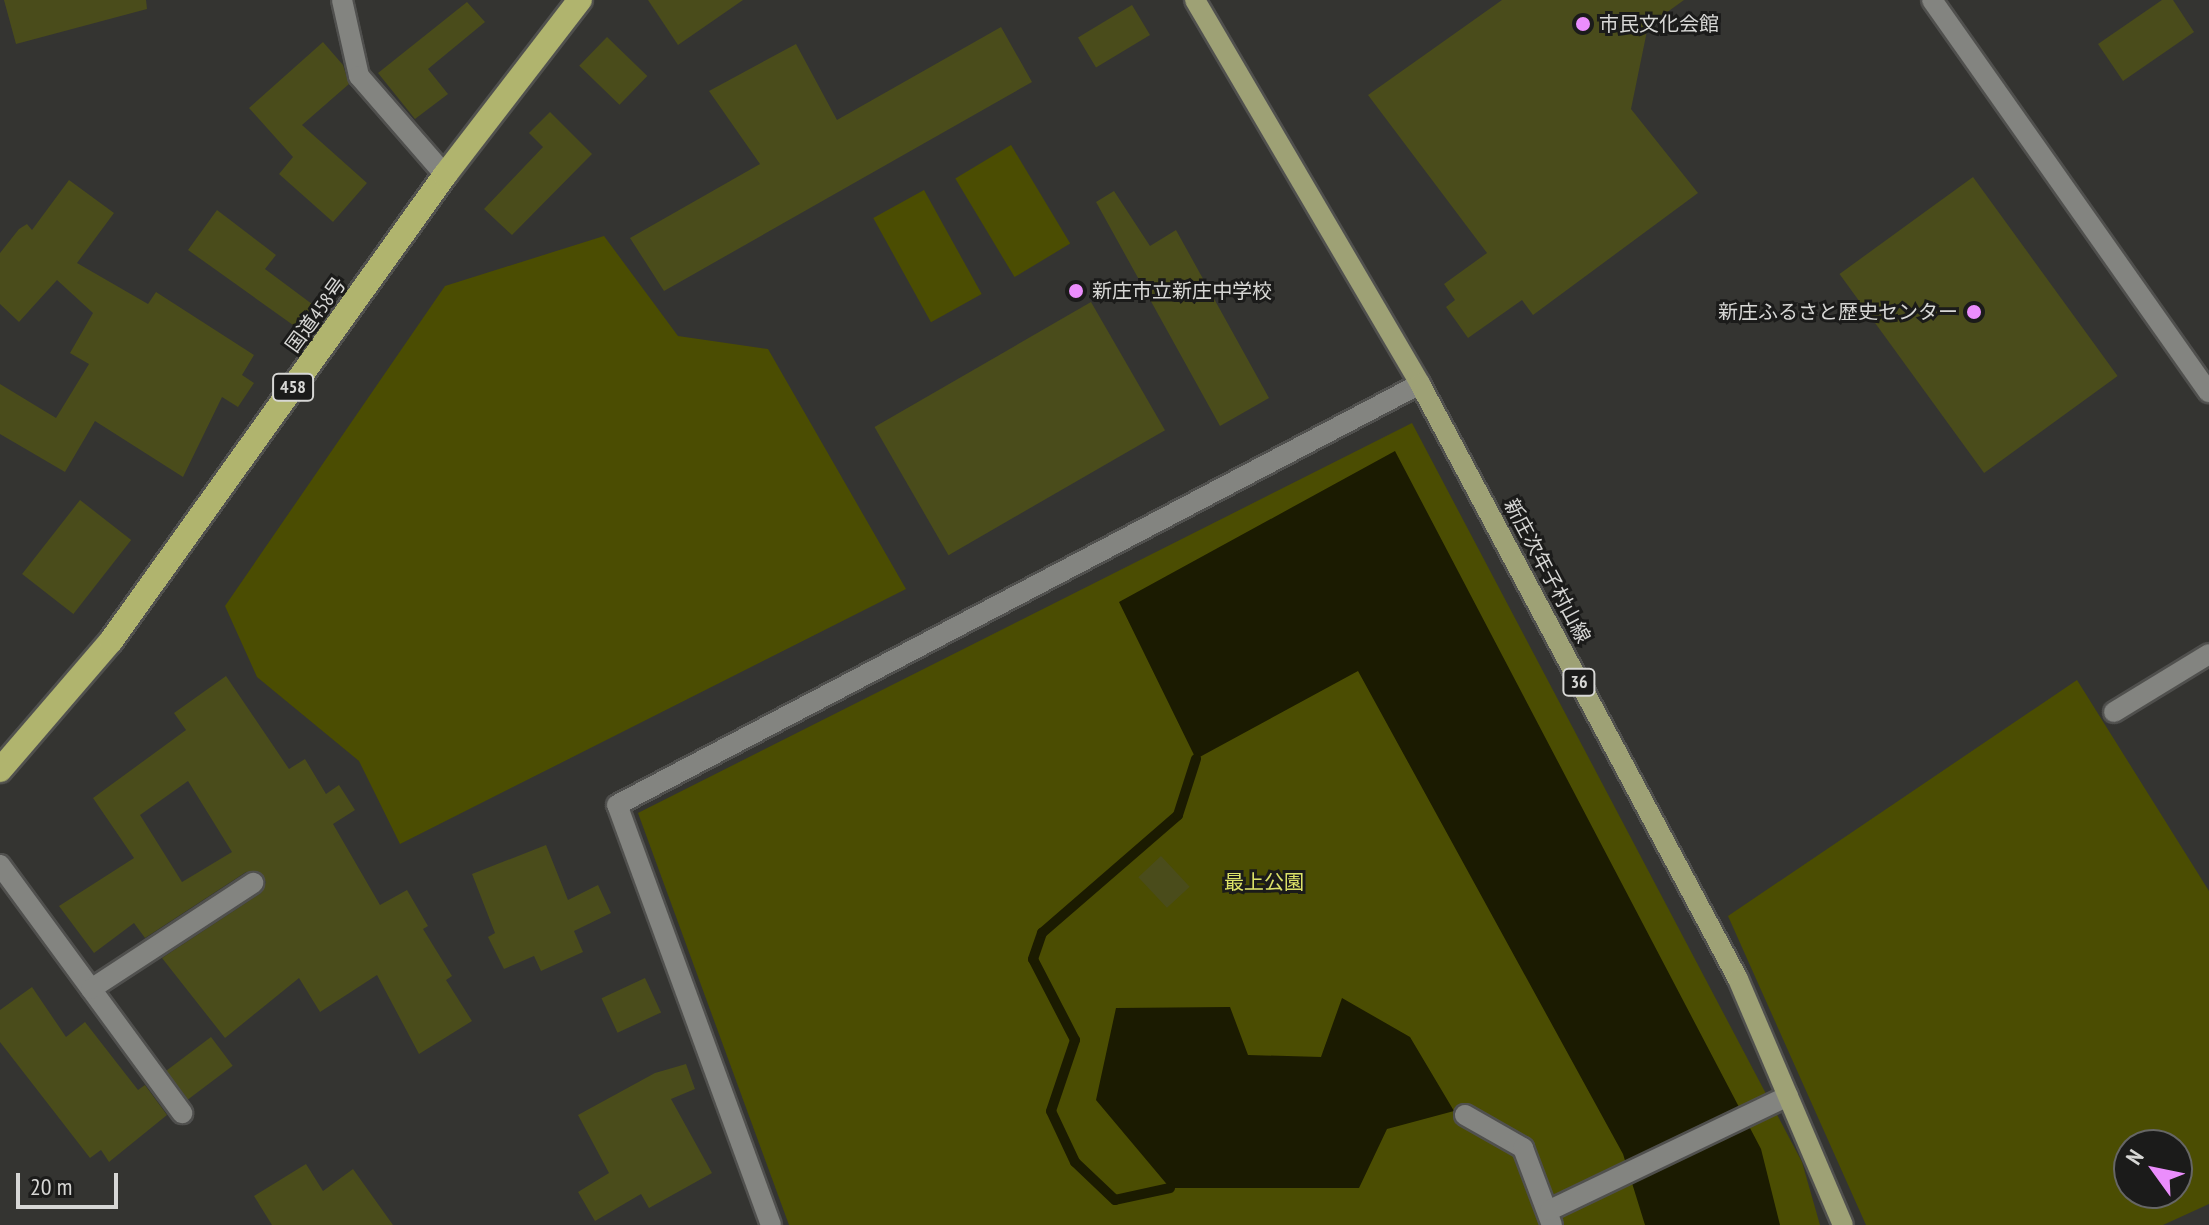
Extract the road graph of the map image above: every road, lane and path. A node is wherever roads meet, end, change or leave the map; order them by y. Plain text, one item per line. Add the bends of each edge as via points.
1 (342, 0) edge
2 (580, 0) edge
3 (1195, 0) edge
4 (1932, 0) edge
5 (445, 175) junction
6 (1420, 384) junction
7 (2209, 392) edge
8 (2209, 654) edge
9 (2114, 712) dead end
10 (0, 770) edge
11 (0, 865) edge
12 (253, 883) dead end
13 (91, 989) junction
14 (1788, 1096) junction
15 (182, 1113) dead end
16 (1465, 1115) dead end
17 (1551, 1217) edge
18 (771, 1225) edge
19 (1843, 1225) edge

1 - 5 street via 359,76
2 - 5 highway, 国道458号 / 458
3 - 6 main road, 新庄次年子村山線 / 36
4 - 7 street
5 - 10 highway, 国道458号 / 458 via 111,641
6 - 14 main road, 新庄次年子村山線 / 36 via 1738,979
6 - 18 street via 617,805
8 - 9 street
11 - 13 street
12 - 13 street
13 - 15 street
14 - 17 street
14 - 19 main road, 新庄次年子村山線 / 36
16 - 17 street via 1523,1148

